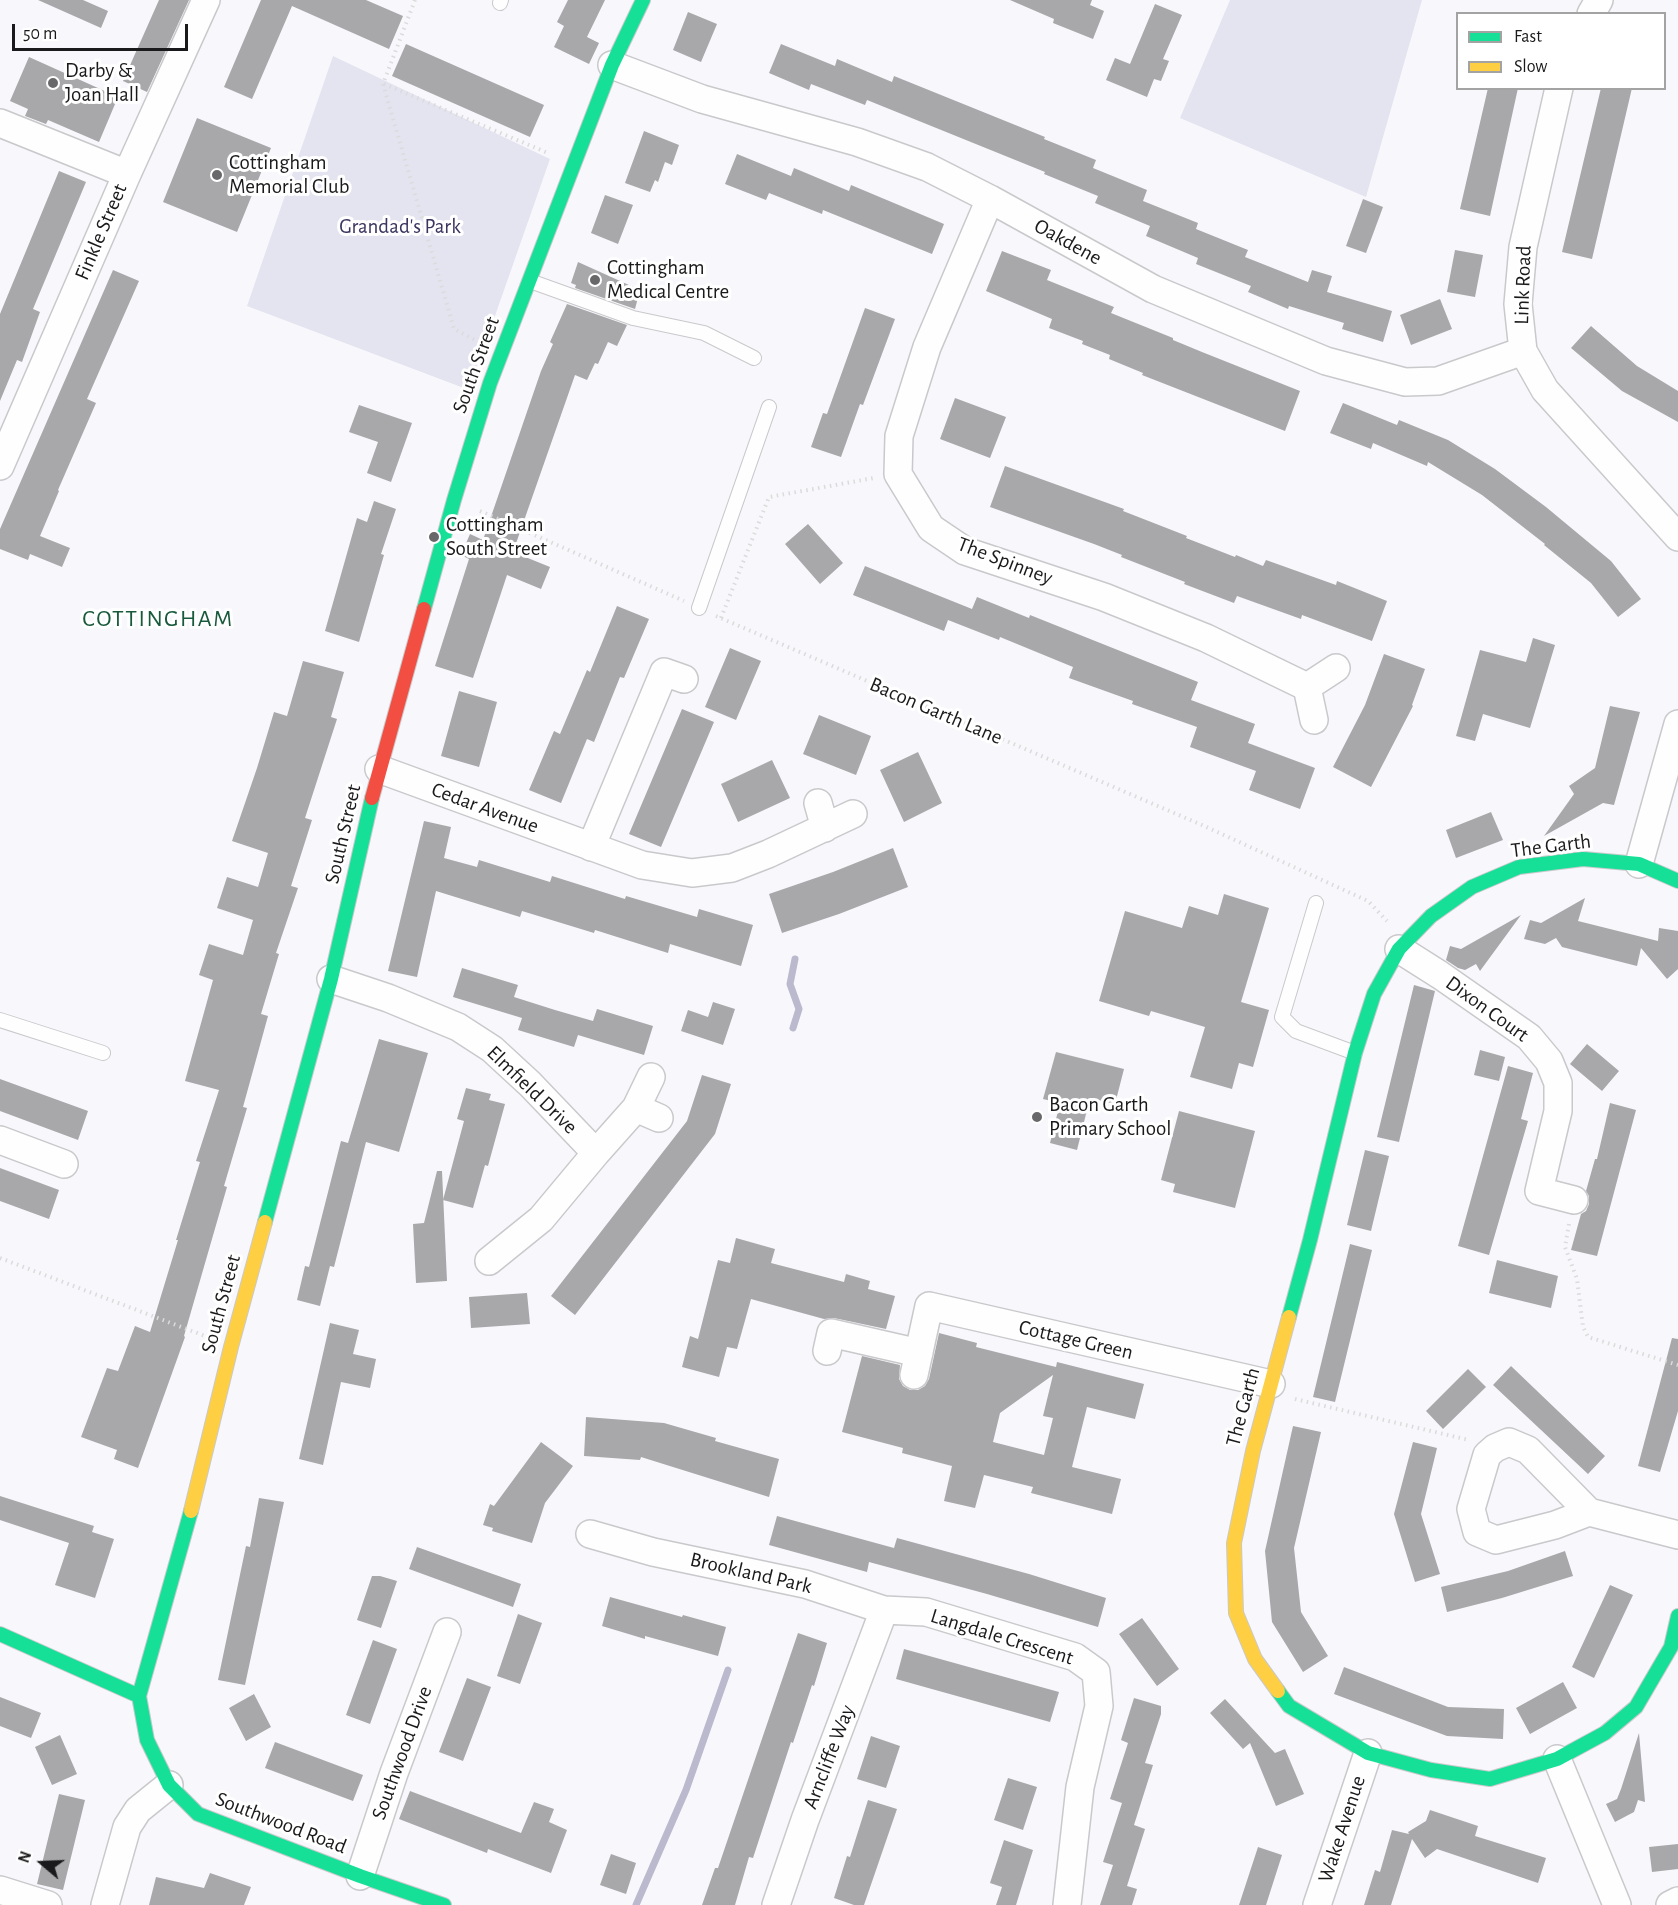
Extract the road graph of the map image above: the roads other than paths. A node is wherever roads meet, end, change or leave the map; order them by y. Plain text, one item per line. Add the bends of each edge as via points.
1 (206, 0) edge
2 (643, 0) edge
3 (612, 65) junction
4 (1559, 90) edge
5 (0, 123) edge
6 (127, 174) junction
7 (990, 199) junction
8 (530, 281) junction
9 (1524, 351) junction
10 (754, 358) dead end
11 (769, 407) dead end
12 (0, 466) edge
13 (1678, 537) edge
14 (699, 608) road end
15 (1336, 668) dead end
16 (684, 679) dead end
17 (1307, 687) junction
18 (1314, 720) dead end
19 (1678, 724) edge
20 (379, 769) junction
21 (853, 814) dead end
22 (591, 847) junction
23 (1639, 864) junction
24 (1678, 881) edge
25 (1316, 903) dead end
26 (1402, 945) junction
27 (331, 979) junction
28 (0, 1020) edge
29 (103, 1053) dead end
30 (1355, 1053) junction
31 (651, 1077) dead end
32 (0, 1140) edge
33 (596, 1153) junction
34 (64, 1164) dead end
35 (1574, 1200) road end
36 (495, 1248) dead end
37 (827, 1351) dead end
38 (1270, 1388) junction
39 (1589, 1512) junction
40 (590, 1534) dead end
41 (1678, 1535) edge
42 (884, 1610) junction
43 (1678, 1616) edge
44 (447, 1632) dead end
45 (0, 1634) edge
46 (139, 1696) junction
47 (1368, 1753) junction
48 (1557, 1759) junction
49 (169, 1785) junction
50 (360, 1876) junction
51 (0, 1890) edge
52 (1678, 1902) edge
53 (48, 1905) edge
54 (105, 1905) edge
55 (444, 1905) edge
56 (776, 1905) edge
57 (1067, 1905) edge
58 (1317, 1905) edge
59 (1617, 1905) edge
60 (1670, 1905) edge

1 - 6 street, Finkle Street
2 - 3 street, South Street
3 - 7 street, Oakdene via 702,99 857,142 927,167
3 - 8 street, South Street
4 - 9 street, Link Road via 1522,247 1518,304
5 - 6 street
6 - 12 street, Finkle Street
7 - 9 street, Oakdene via 1154,289 1326,361 1405,382 1438,381
7 - 17 street, The Spinney via 927,347 899,436 898,474 931,528 966,551 1124,605 1206,638
8 - 10 lane via 633,318 704,333
8 - 20 street, South Street via 490,383
9 - 13 street, Link Road via 1545,390
11 - 14 lane
15 - 17 street
16 - 22 street via 664,672
17 - 18 street
19 - 23 street
20 - 22 street, Cedar Avenue
20 - 27 street, South Street
21 - 22 street, Cedar Avenue via 821,815 768,854 732,868 692,873 642,865
23 - 24 street, The Garth
23 - 26 street, The Garth via 1583,859 1519,867 1472,887 1431,916
25 - 30 lane via 1282,1017 1296,1031
26 - 30 street, The Garth via 1374,994
26 - 35 street, Dixon Court via 1529,1037 1549,1061 1558,1083 1558,1110 1539,1191
27 - 33 street, Elmfield Drive via 458,1027 492,1049
27 - 46 street, South Street
28 - 29 lane
30 - 38 street, The Garth
31 - 33 street, Elmfield Drive via 648,1113
32 - 34 street
33 - 36 street, Elmfield Drive via 541,1219
37 - 38 street, Cottage Green via 831,1333 916,1364 929,1306
38 - 47 street, The Garth via 1234,1543 1236,1613 1255,1659 1288,1706
39 - 39 street via 1496,1540 1477,1532 1471,1509 1487,1455 1509,1442 1528,1450
39 - 41 street
40 - 42 street, Brookland Park via 619,1531 653,1552 805,1584
42 - 56 street, Arncliffe Way
42 - 57 street, Langdale Crescent via 927,1612 1075,1657 1096,1672 1099,1706 1080,1787
43 - 48 street, The Garth via 1671,1647 1636,1707 1605,1733
44 - 50 street, Southwood Drive
45 - 46 street
46 - 49 street, Southwood Road via 147,1740
47 - 48 street, The Garth via 1431,1770 1490,1779
47 - 58 street, Wake Avenue
48 - 59 street
49 - 50 street, Southwood Road via 198,1814
49 - 54 street via 138,1810 127,1827
50 - 55 street, Southwood Road
51 - 53 street
52 - 60 street

